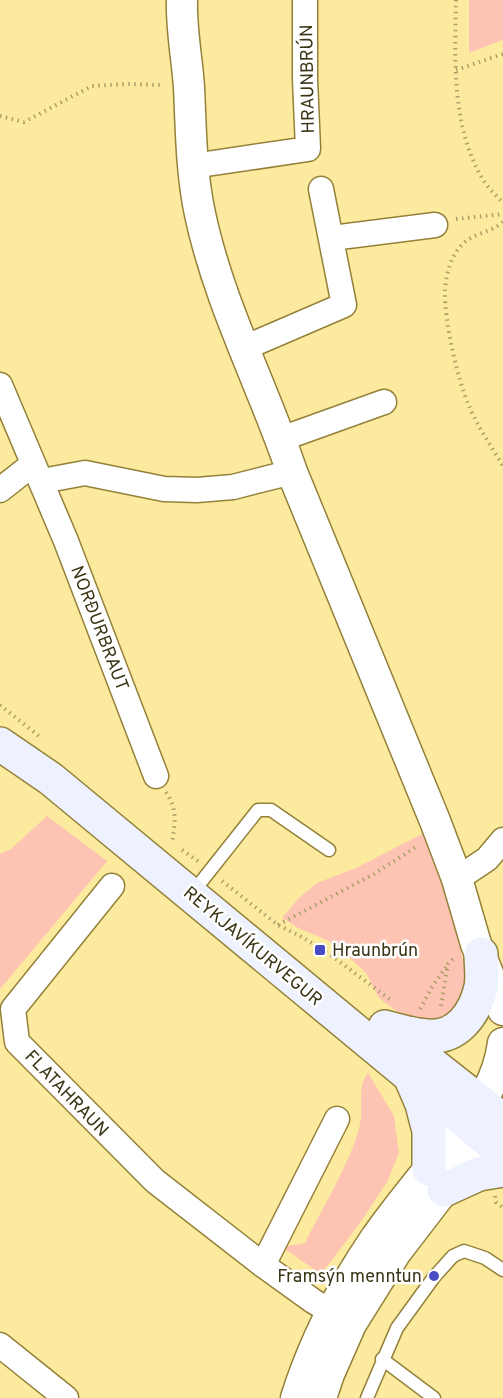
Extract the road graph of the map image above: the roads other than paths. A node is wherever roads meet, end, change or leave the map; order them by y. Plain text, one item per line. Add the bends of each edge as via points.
1 (182, 0) edge
2 (305, 0) edge
3 (193, 166) junction
4 (321, 189) dead end
5 (435, 225) road end
6 (332, 238) junction
7 (244, 348) junction
8 (0, 385) edge
9 (384, 402) dead end
10 (281, 439) junction
11 (37, 472) junction
12 (292, 472) junction
13 (0, 490) edge
14 (0, 724) edge
15 (0, 744) edge
16 (0, 753) edge
17 (156, 776) road end
18 (29, 779) dead end
19 (503, 840) edge
20 (329, 850) dead end
21 (123, 855) dead end
22 (454, 871) junction
23 (201, 882) junction
24 (112, 886) dead end
25 (479, 949) junction
26 (323, 1003) junction
27 (503, 1010) edge
28 (385, 1027) junction
29 (503, 1043) edge
30 (409, 1074) junction
31 (337, 1119) dead end
32 (491, 1123) edge
33 (503, 1170) edge
34 (437, 1179) junction
35 (263, 1265) junction
36 (503, 1270) edge
37 (340, 1318) junction
38 (0, 1345) edge
39 (382, 1359) junction
40 (66, 1398) edge
41 (296, 1398) edge
42 (321, 1398) edge
43 (367, 1398) edge
44 (435, 1398) edge

1 - 3 street
2 - 3 street, HRAUNBRÚN via 308,149
3 - 7 street via 202,224
4 - 6 street
5 - 6 street
6 - 7 street via 344,305
7 - 10 street
8 - 11 street, NORÐURBRAUT
9 - 10 street
10 - 12 street
11 - 12 street via 85,473 164,489 197,490 233,487
11 - 13 street
11 - 17 street, NORÐURBRAUT
12 - 22 street
14 - 23 main road, REYKJAVÍKURVEGUR via 54,761
15 - 26 main road, REYKJAVÍKURVEGUR via 51,779
16 - 18 lane
19 - 22 street via 487,859
20 - 23 lane via 271,810 258,810
21 - 26 lane via 288,988
22 - 25 street
23 - 28 main road, REYKJAVÍKURVEGUR
24 - 35 street, FLATAHRAUN via 13,1009 17,1042 154,1181
25 - 27 street
25 - 28 main road via 481,986 462,1026 454,1032 429,1037
26 - 30 main road, REYKJAVÍKURVEGUR
28 - 32 main road, REYKJAVÍKURVEGUR
29 - 32 street
30 - 32 main road, REYKJAVÍKURVEGUR
30 - 34 main road via 422,1104
31 - 35 street
32 - 34 street
33 - 34 main road
34 - 37 street via 396,1252
35 - 37 street, FLATAHRAUN
36 - 39 lane via 464,1251 453,1256 397,1328
37 - 41 street via 308,1361
37 - 42 street
38 - 40 street
39 - 43 lane
39 - 44 lane

